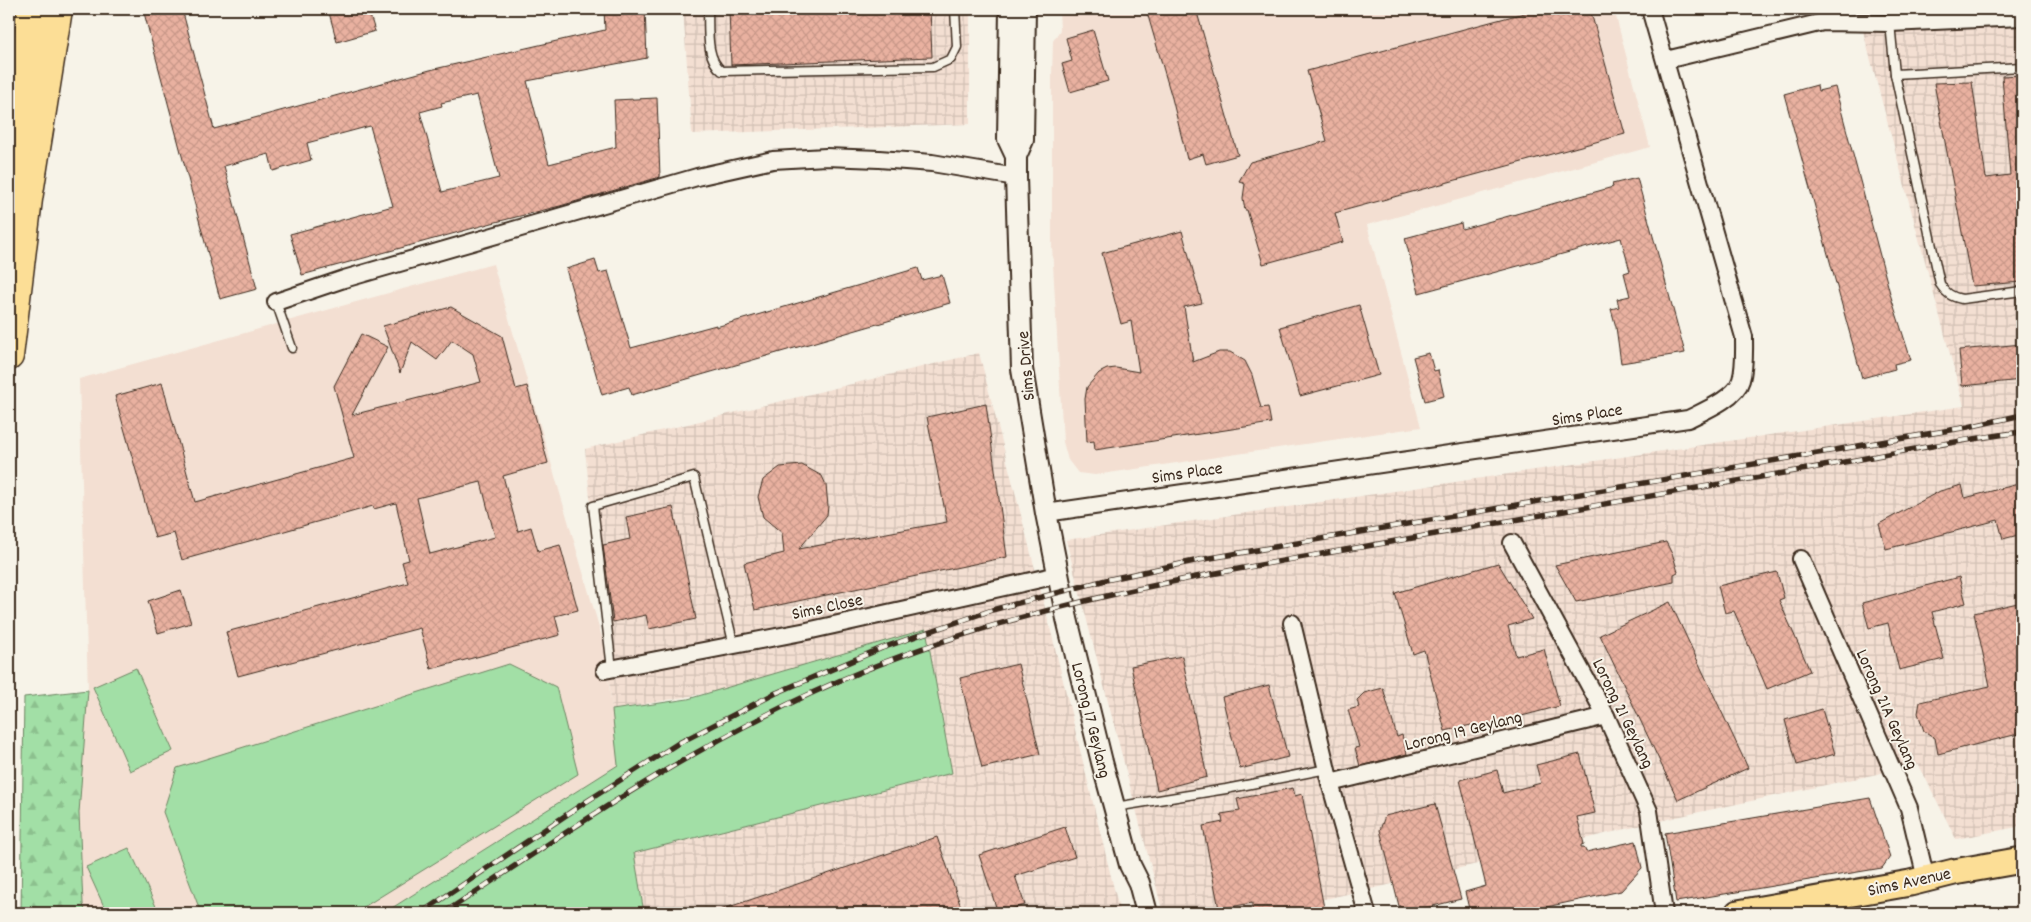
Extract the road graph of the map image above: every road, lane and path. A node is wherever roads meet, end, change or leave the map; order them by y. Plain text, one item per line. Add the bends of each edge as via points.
1 (15, 9) edge
2 (31, 9) edge
3 (58, 9) edge
4 (708, 9) edge
5 (955, 9) edge
6 (1010, 9) edge
7 (1024, 9) edge
8 (1650, 9) edge
9 (2022, 17) edge
10 (1890, 23) junction
11 (9, 42) edge
12 (1666, 60) junction
13 (2022, 67) edge
14 (1894, 74) junction
15 (1016, 156) junction
16 (1016, 177) junction
17 (9, 218) edge
18 (2022, 292) edge
19 (276, 302) joint
20 (292, 348) dead end
21 (9, 356) edge
22 (1046, 513) junction
23 (1512, 543) dead end
24 (1801, 559) dead end
25 (1058, 574) junction
26 (1292, 623) dead end
27 (734, 646) junction
28 (608, 669) joint
29 (1606, 716) junction
30 (1328, 776) junction
31 (1114, 807) junction
32 (2022, 860) edge
33 (1130, 865) junction
34 (1926, 879) junction
35 (1138, 913) edge
36 (1147, 913) edge
37 (1367, 913) edge
38 (1664, 913) edge
39 (1738, 913) edge

1 - 11 highway
2 - 17 highway
3 - 21 highway via 28,199
4 - 5 lane via 711,56 722,71 933,67 951,59 956,47
6 - 15 street, Sims Drive via 1008,139
7 - 15 street, Sims Drive via 1024,140
8 - 12 street, Sims Place
9 - 10 street
10 - 12 street via 1824,22
10 - 14 lane
12 - 22 street, Sims Place via 1744,337 1741,381 1728,396 1688,419
13 - 14 lane
14 - 18 lane via 1940,284 1952,297 1962,299
15 - 16 street, Sims Drive
16 - 19 street via 932,163 879,159 773,160 698,177 344,279
16 - 22 street, Sims Drive via 1022,370
19 - 20 lane
22 - 25 street, Sims Drive
23 - 29 street, Lorong 21 Geylang
24 - 34 street, Lorong 21A Geylang via 1909,808
25 - 27 street, Sims Close
25 - 31 street, Lorong 17 Geylang
26 - 30 street
27 - 28 street, Sims Close
27 - 28 lane via 694,477 593,506
29 - 30 street, Lorong 19 Geylang
29 - 38 street, Lorong 21 Geylang via 1649,811
30 - 31 lane
30 - 37 street
31 - 33 street, Lorong 17 Geylang
32 - 34 main road, Sims Avenue
33 - 35 street, Lorong 17 Geylang via 1130,884
33 - 36 street, Lorong 17 Geylang
34 - 39 main road, Sims Avenue

